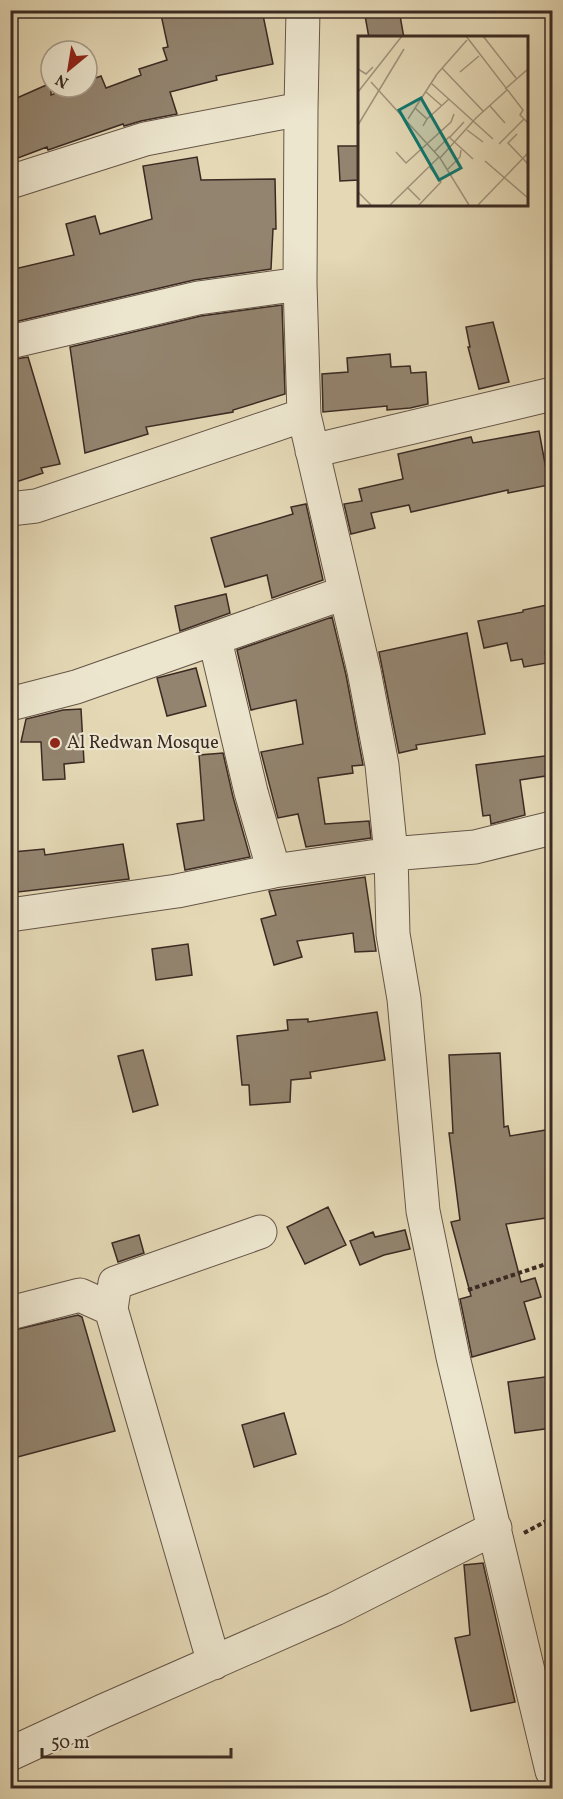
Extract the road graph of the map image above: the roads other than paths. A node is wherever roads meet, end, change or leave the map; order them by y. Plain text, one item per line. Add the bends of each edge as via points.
1 (307, 11) edge
2 (301, 109) junction
3 (10, 182) edge
4 (300, 284) junction
5 (10, 342) edge
6 (552, 394) edge
7 (303, 415) junction
8 (312, 452) junction
9 (10, 509) edge
10 (344, 593) junction
11 (215, 640) junction
12 (10, 704) edge
13 (552, 828) edge
14 (391, 854) junction
15 (274, 870) junction
16 (10, 915) edge
17 (260, 1232) dead end
18 (111, 1309) junction
19 (10, 1313) edge
20 (495, 1528) junction
21 (214, 1663) junction
22 (10, 1754) edge
23 (552, 1771) edge

1 - 2 street
2 - 3 street via 145,139
2 - 4 street
4 - 5 street via 198,298
4 - 7 street
6 - 8 street
7 - 8 street
7 - 9 street via 36,506
8 - 10 street
10 - 11 street
10 - 14 street via 382,765
11 - 12 street via 76,687
11 - 15 street
13 - 14 street via 475,847
14 - 15 street
14 - 20 street via 393,934 404,999 423,1211 453,1357
15 - 16 street via 177,891
17 - 18 street via 115,1283
18 - 19 street via 80,1295
18 - 21 street
20 - 21 street via 335,1609
20 - 23 street
21 - 22 street

